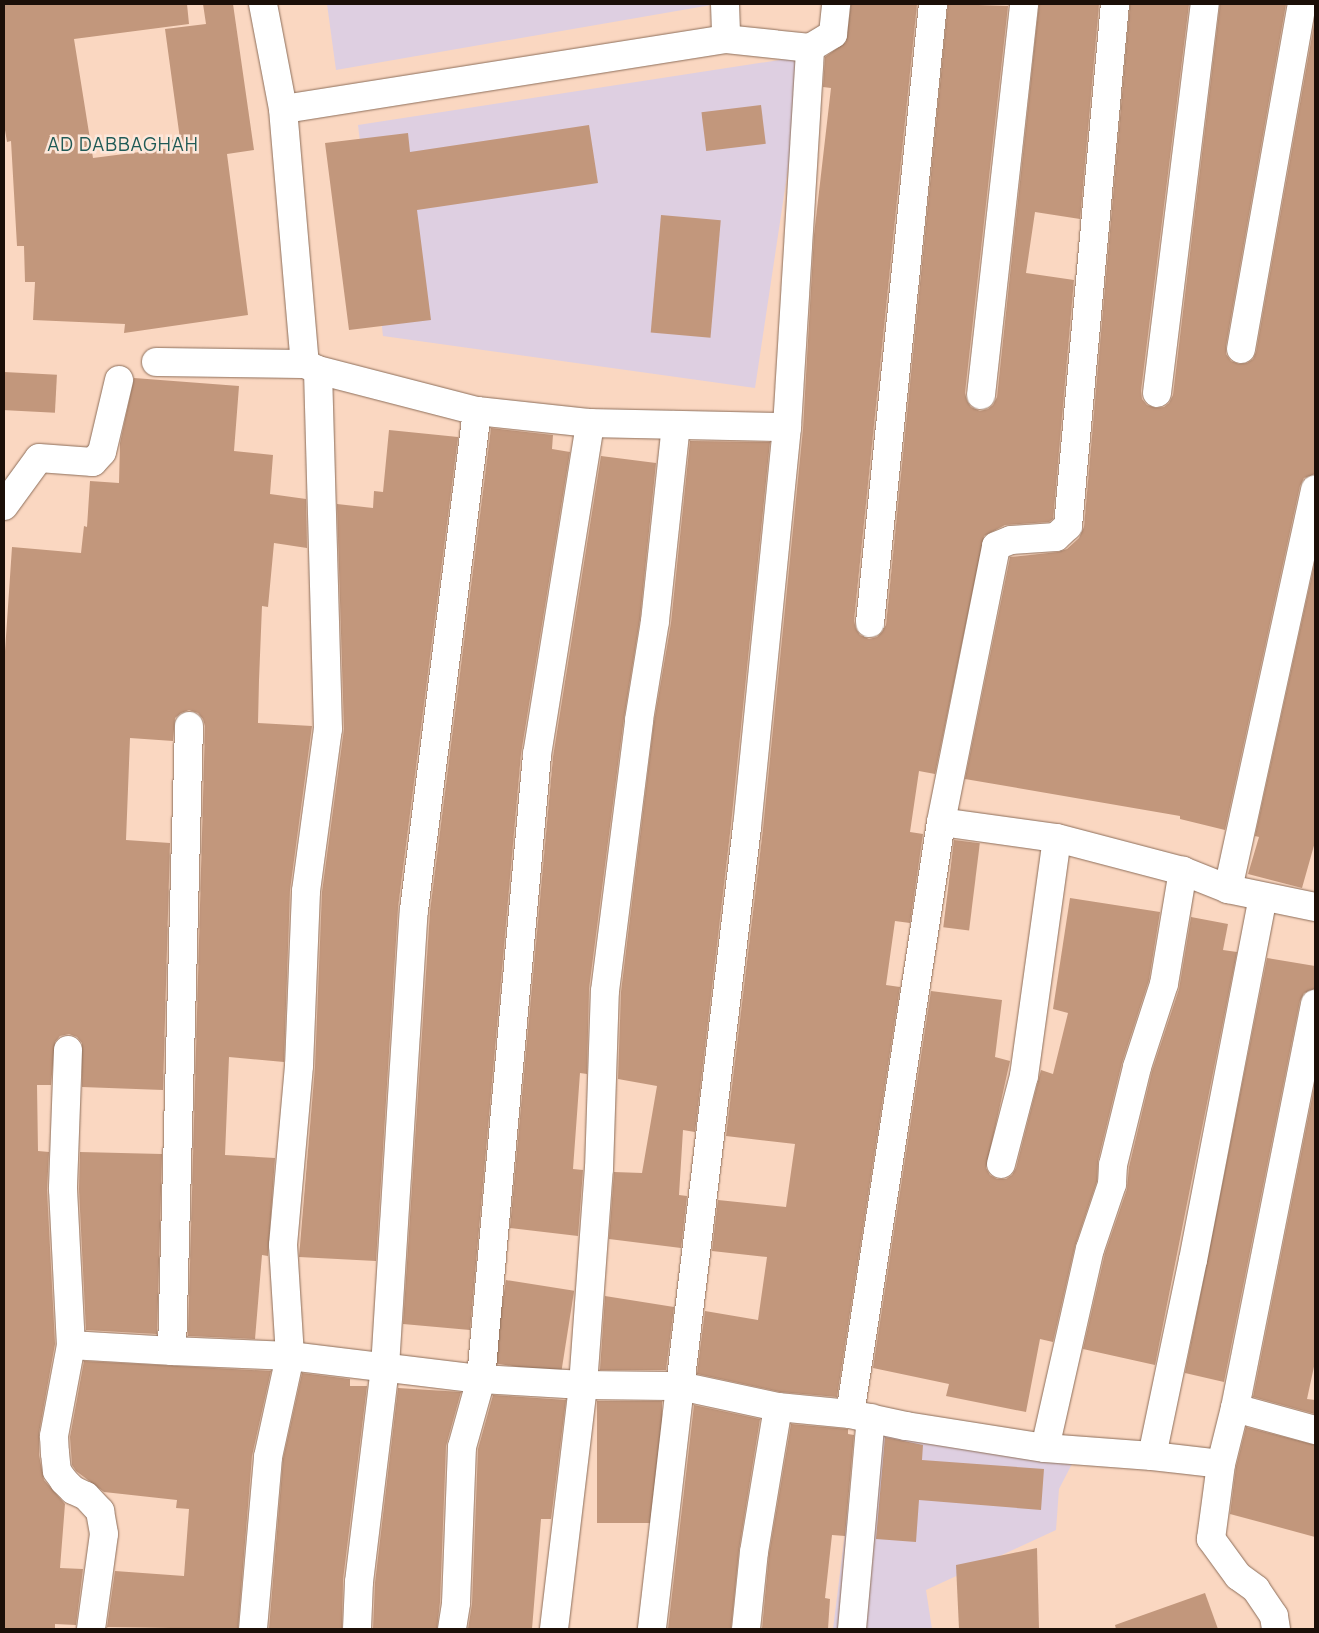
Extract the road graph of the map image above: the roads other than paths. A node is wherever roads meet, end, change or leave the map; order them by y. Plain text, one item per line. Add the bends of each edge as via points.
1 (264, 4) edge
2 (725, 4) edge
3 (836, 4) edge
4 (933, 4) edge
5 (1024, 4) edge
6 (1115, 4) edge
7 (1205, 4) edge
8 (1302, 4) edge
9 (726, 39) junction
10 (810, 48) junction
11 (283, 109) junction
12 (1241, 349) dead end
13 (156, 362) dead end
14 (312, 367) junction
15 (119, 380) dead end
16 (1157, 392) dead end
17 (981, 395) dead end
18 (477, 411) junction
19 (590, 423) junction
20 (676, 425) junction
21 (786, 427) junction
22 (1315, 489) edge
23 (4, 506) edge
24 (870, 623) dead end
25 (190, 726) dead end
26 (941, 822) junction
27 (1057, 838) junction
28 (1183, 870) junction
29 (1228, 889) junction
30 (1263, 898) junction
31 (1315, 907) edge
32 (1315, 1004) edge
33 (68, 1050) dead end
34 (1001, 1164) dead end
35 (71, 1345) junction
36 (172, 1351) junction
37 (290, 1356) junction
38 (386, 1367) junction
39 (481, 1379) junction
40 (584, 1385) junction
41 (680, 1386) junction
42 (778, 1408) junction
43 (1235, 1408) junction
44 (861, 1416) junction
45 (1315, 1430) edge
46 (1045, 1448) junction
47 (1152, 1456) junction
48 (1221, 1464) junction
49 (90, 1629) edge
50 (253, 1629) edge
51 (357, 1629) edge
52 (452, 1629) edge
53 (554, 1629) edge
54 (652, 1629) edge
55 (746, 1629) edge
56 (852, 1629) edge
57 (1276, 1629) edge

1 - 11 street
2 - 9 street
3 - 10 street via 833,34
4 - 24 street
5 - 17 street
6 - 26 street via 1068,526 1056,538 1011,540 996,546
7 - 16 street
8 - 12 street
9 - 10 street
9 - 11 street
10 - 21 street
11 - 14 street
13 - 14 street
14 - 18 street
14 - 37 street via 328,729 306,891 299,1066 283,1245
15 - 23 street via 102,452 93,462 39,458
18 - 19 street
18 - 38 street via 414,910
19 - 20 street
19 - 39 street via 537,755
20 - 21 street
20 - 40 street via 655,621 639,720 605,991 600,1168
21 - 41 street via 747,827
22 - 29 street
25 - 36 street
26 - 27 street
26 - 44 street
27 - 28 street
27 - 34 street via 1024,1076
28 - 29 street
28 - 46 street via 1164,984 1137,1067 1113,1165 1112,1184 1090,1249
29 - 30 street
30 - 31 street
30 - 47 street
32 - 43 street
33 - 35 street via 63,1189
35 - 36 street
35 - 49 street via 54,1436 54,1453 57,1471 64,1481 86,1496 100,1511 104,1534
36 - 37 street
37 - 38 street
37 - 50 street via 268,1457
38 - 39 street
38 - 51 street via 359,1582
39 - 40 street
39 - 52 street via 462,1447 456,1603
40 - 41 street
40 - 53 street
41 - 42 street
41 - 54 street
42 - 44 street
42 - 55 street via 754,1552
43 - 45 street
43 - 48 street
44 - 46 street
44 - 56 street
46 - 47 street
47 - 48 street
48 - 57 street via 1211,1539 1238,1576 1256,1589 1274,1616

